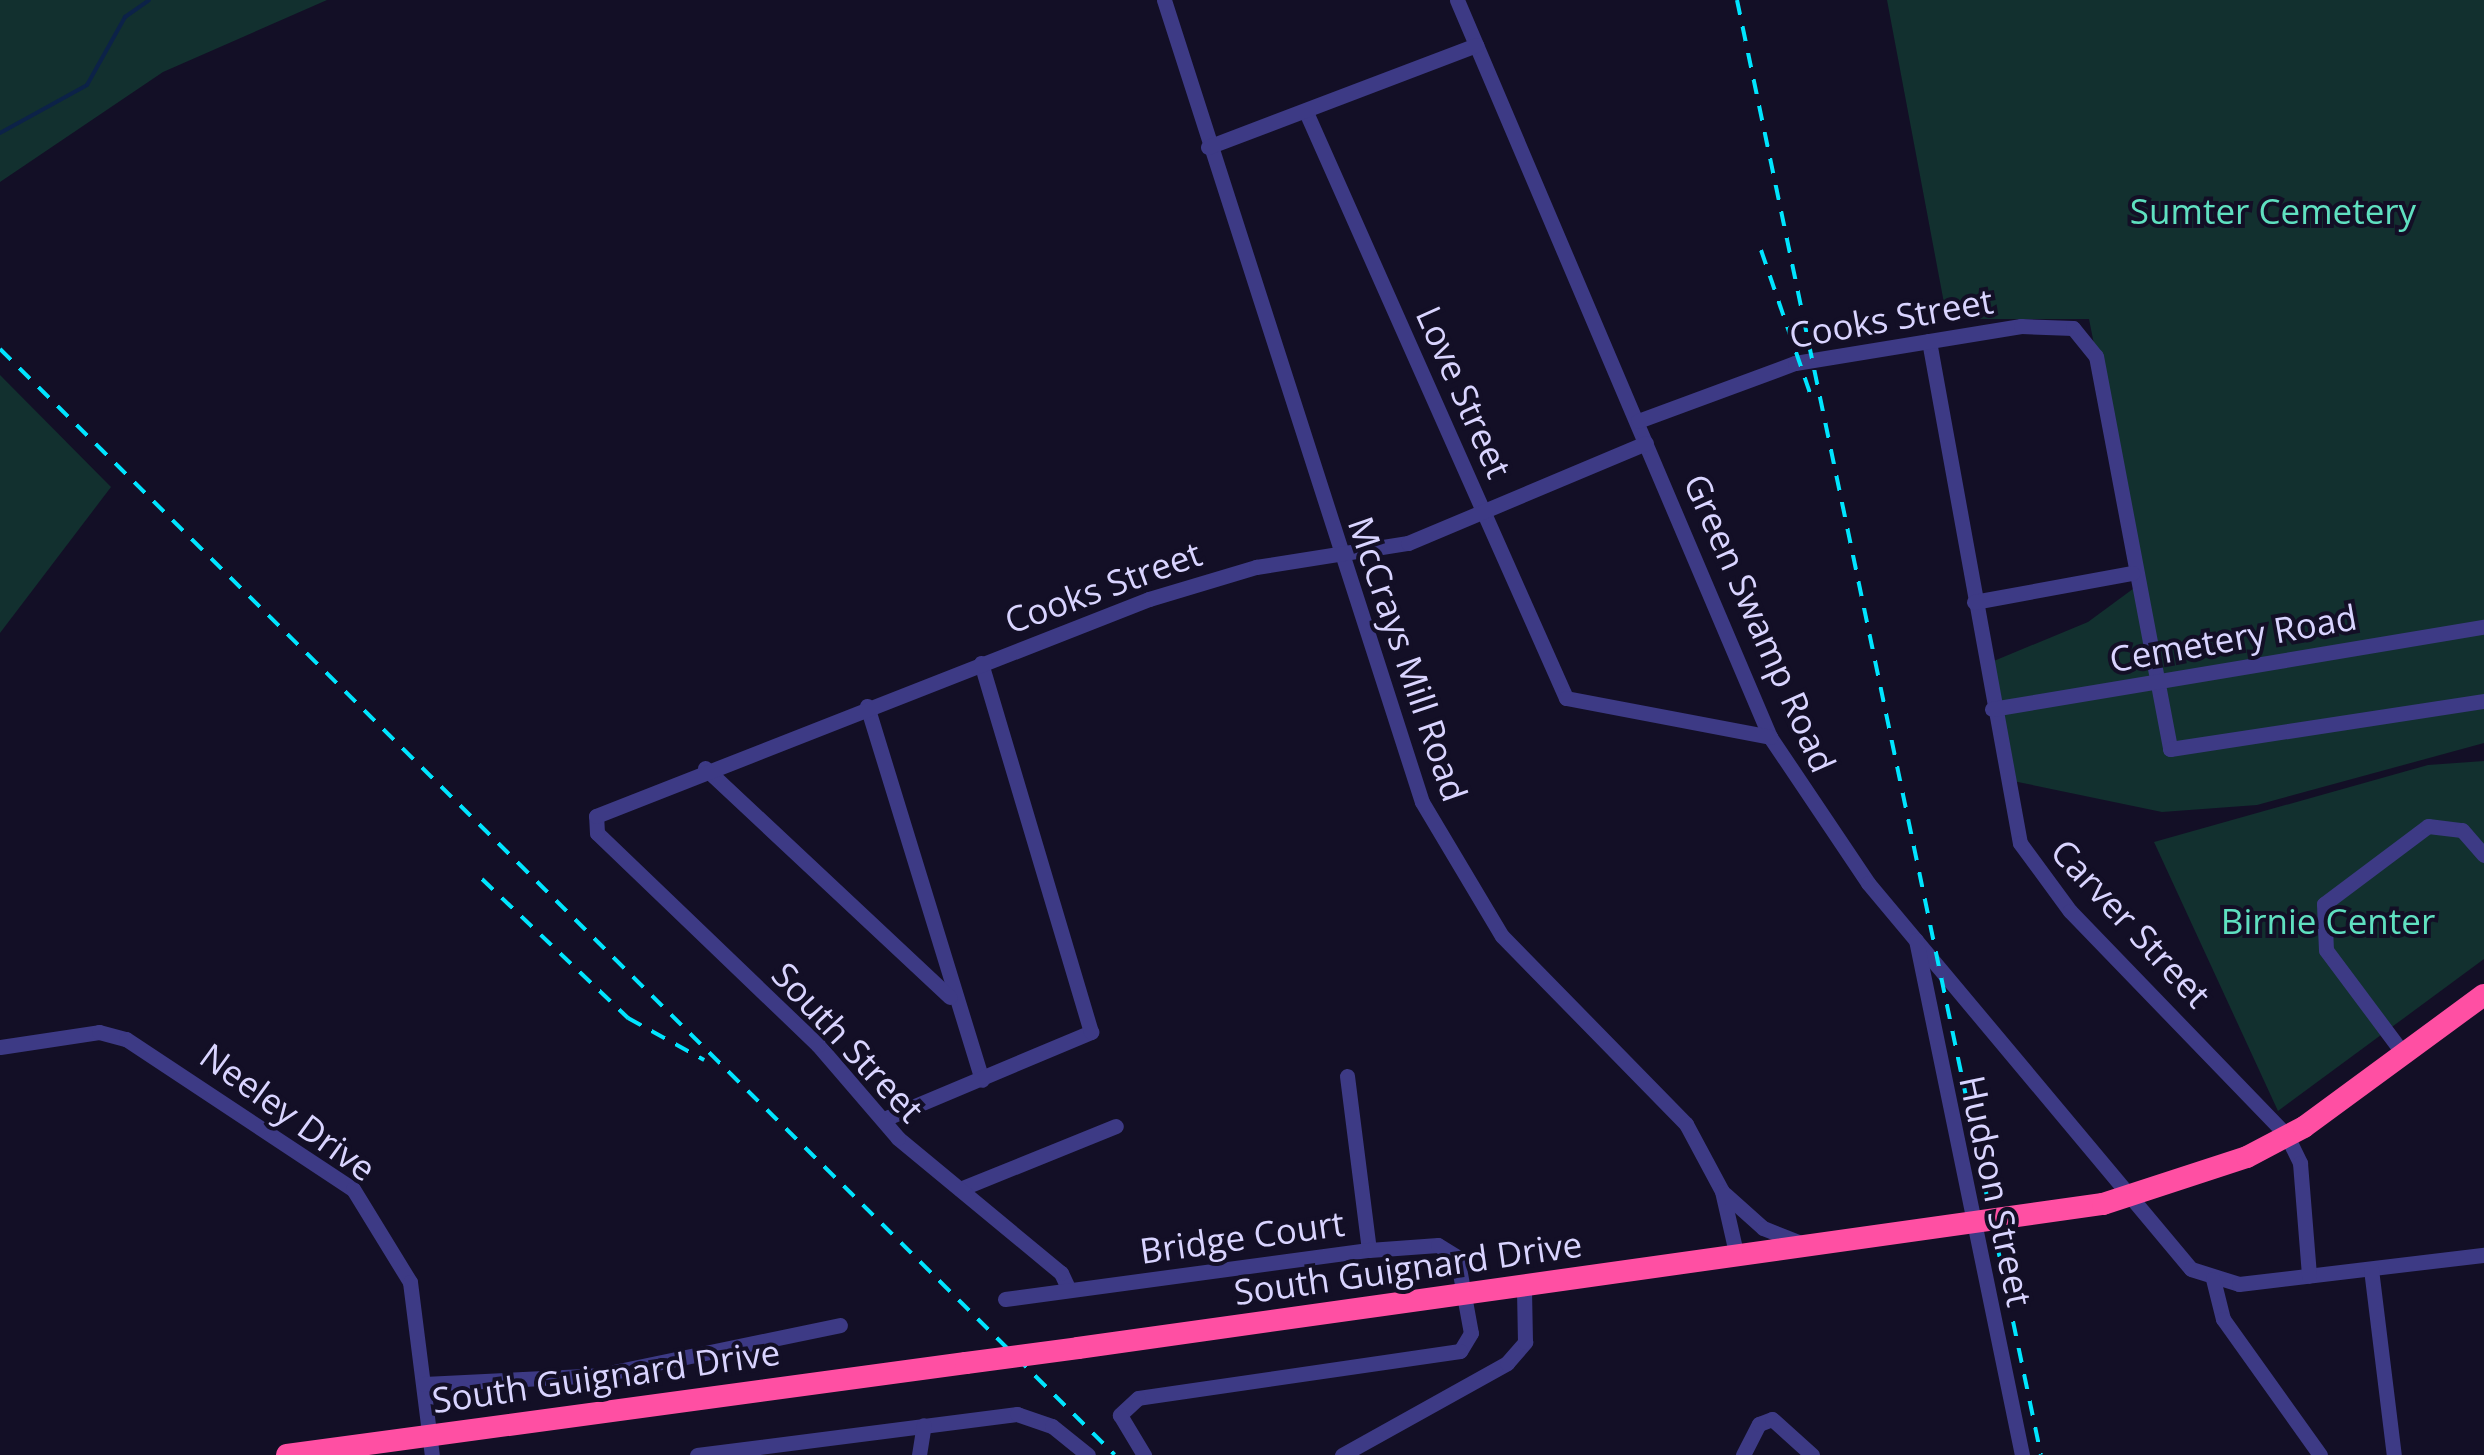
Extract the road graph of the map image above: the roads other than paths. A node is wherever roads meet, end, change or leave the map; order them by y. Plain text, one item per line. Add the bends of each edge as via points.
1 (1164, 0) edge
2 (1457, 0) edge
3 (1476, 45) junction
4 (1306, 112) junction
5 (1208, 148) junction
6 (1929, 341) junction
7 (1638, 421) junction
8 (1646, 442) junction
9 (1485, 511) junction
10 (1338, 556) junction
11 (2132, 573) junction
12 (1974, 602) junction
13 (2484, 628) edge
14 (980, 663) junction
15 (2155, 682) junction
16 (2484, 701) edge
17 (868, 706) junction
18 (1992, 709) junction
19 (1770, 737) junction
20 (705, 768) junction
21 (594, 824) joint
22 (2484, 854) edge
23 (1916, 939) junction
24 (2484, 996) edge
25 (950, 997) junction
26 (0, 1047) edge
27 (2406, 1056) junction
28 (1347, 1076) dead end
29 (982, 1080) junction
30 (884, 1119) junction
31 (1116, 1126) dead end
32 (2287, 1136) junction
33 (960, 1189) junction
34 (1722, 1192) junction
35 (2132, 1196) junction
36 (1971, 1226) junction
37 (1812, 1247) junction
38 (1369, 1250) junction
39 (2484, 1256) edge
40 (1737, 1258) junction
41 (2372, 1269) junction
42 (2310, 1276) junction
43 (2213, 1280) junction
44 (1524, 1289) junction
45 (1069, 1290) junction
46 (1468, 1296) junction
47 (1005, 1300) dead end
48 (840, 1325) dead end
49 (424, 1384) junction
50 (924, 1425) junction
51 (431, 1446) edge
52 (287, 1455) edge
53 (697, 1455) edge
54 (920, 1455) edge
55 (1088, 1455) edge
56 (1144, 1455) edge
57 (1342, 1455) edge
58 (1743, 1455) edge
59 (1812, 1455) edge
60 (2022, 1455) edge
61 (2320, 1455) edge
62 (2394, 1455) edge

1 - 5 street, McCrays Mill Road
2 - 3 street, Green Swamp Road
3 - 4 street
3 - 7 street, Green Swamp Road
4 - 5 street
4 - 9 street, Love Street
5 - 10 street, McCrays Mill Road
6 - 7 street, Cooks Street via 1794,363
6 - 11 street, Cooks Street via 2039,324 2079,332 2096,356
6 - 12 street, Carver Street
7 - 8 street, Green Swamp Road
8 - 9 street, Cooks Street
8 - 19 street, Green Swamp Road
9 - 10 street, Cooks Street via 1408,544
9 - 19 street, Love Street via 1566,698
10 - 14 street, Cooks Street via 1211,578
10 - 34 street, McCrays Mill Road via 1408,768 1458,871 1544,984 1686,1124
11 - 12 street
11 - 15 street
12 - 18 street, Carver Street
13 - 15 street, Cemetery Road
14 - 17 street, Cooks Street
14 - 29 street via 1091,1032
15 - 16 street via 2170,749
15 - 18 street, Cemetery Road
17 - 20 street, Cooks Street
17 - 25 street
18 - 32 street, Carver Street via 2016,832 2037,875
19 - 23 street, Green Swamp Road via 1840,847
20 - 21 street, Cooks Street
20 - 25 street
21 - 30 street, South Street
22 - 27 street via 2462,830 2428,826 2324,904 2326,950
23 - 35 street, Green Swamp Road
23 - 36 street, Hudson Street
24 - 27 highway, South Guignard Drive
25 - 29 street
26 - 49 street, Neeley Drive via 86,1033 126,1039 331,1171 397,1248
27 - 32 highway, South Guignard Drive
28 - 38 street, Bridge Court
29 - 30 street
30 - 33 street, South Street
31 - 33 street
32 - 35 highway, South Guignard Drive
32 - 42 street, Carver Street via 2300,1162
33 - 45 street, South Street via 1061,1272
34 - 37 street via 1763,1228
34 - 40 street, McCrays Mill Road
35 - 36 highway, South Guignard Drive
35 - 43 street, Green Swamp Road via 2174,1252
36 - 37 highway, South Guignard Drive
36 - 60 street, Hudson Street
37 - 40 highway, South Guignard Drive
38 - 45 street, Bridge Court
38 - 46 street via 1445,1247 1462,1266
39 - 41 street
40 - 44 highway, South Guignard Drive
41 - 42 street
41 - 62 street
42 - 43 street
43 - 61 street via 2223,1319
44 - 46 highway, South Guignard Drive
44 - 57 street via 1521,1351
45 - 47 street, Bridge Court
46 - 51 highway, South Guignard Drive, bridge via 966,1363
46 - 56 street via 1471,1333 1452,1354 1126,1404 1122,1428
48 - 49 street via 610,1374
49 - 51 street, Neeley Drive
50 - 53 street
50 - 54 street
50 - 55 street via 1017,1414 1052,1426
51 - 52 highway, South Guignard Drive
58 - 59 street via 1759,1424 1772,1419

